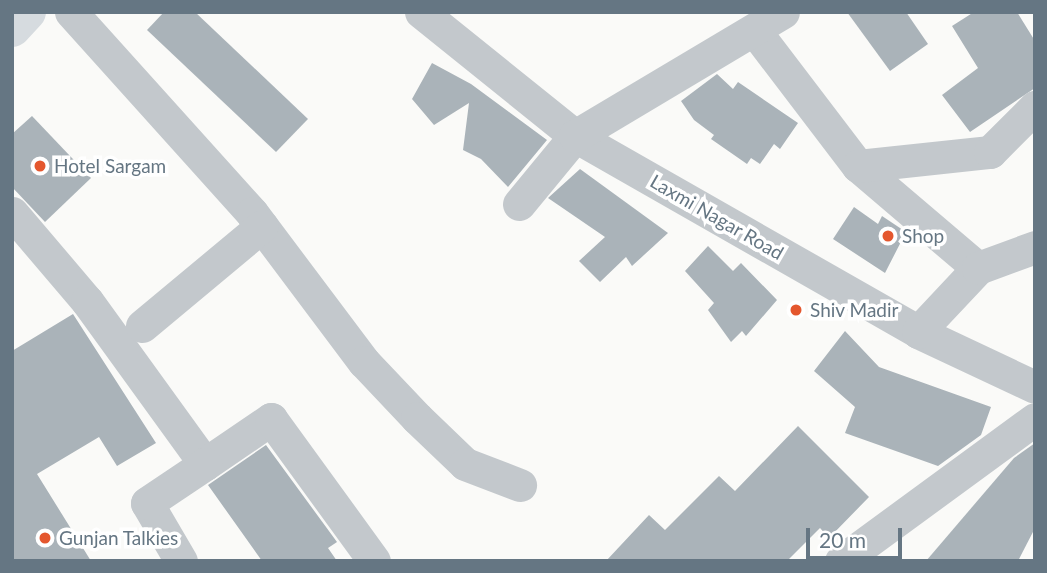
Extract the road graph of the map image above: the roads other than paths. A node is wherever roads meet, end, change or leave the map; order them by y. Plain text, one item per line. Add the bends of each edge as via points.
1 (27, 12) edge
2 (71, 12) edge
3 (421, 12) edge
4 (783, 12) edge
5 (12, 28) edge
6 (755, 31) junction
7 (1035, 107) edge
8 (575, 136) junction
9 (858, 166) junction
10 (519, 204) dead end
11 (12, 213) edge
12 (262, 226) junction
13 (1035, 247) edge
14 (978, 268) junction
15 (142, 326) dead end
16 (918, 332) junction
17 (1035, 387) edge
18 (1035, 419) edge
19 (205, 464) junction
20 (520, 485) dead end
21 (181, 561) edge
22 (374, 561) edge
23 (841, 561) edge

1 - 5 highway
2 - 12 street
3 - 8 street, Laxmi Nagar Road
4 - 6 street
6 - 8 street
6 - 9 street
7 - 9 street via 990,152
8 - 10 street
8 - 16 street, Laxmi Nagar Road
9 - 14 street
11 - 19 street via 87,301
12 - 15 street
12 - 20 street via 364,362 416,418 465,464
13 - 14 street
14 - 16 street
16 - 17 street, Laxmi Nagar Road
18 - 23 street
19 - 21 street via 147,503
19 - 22 street via 271,419

